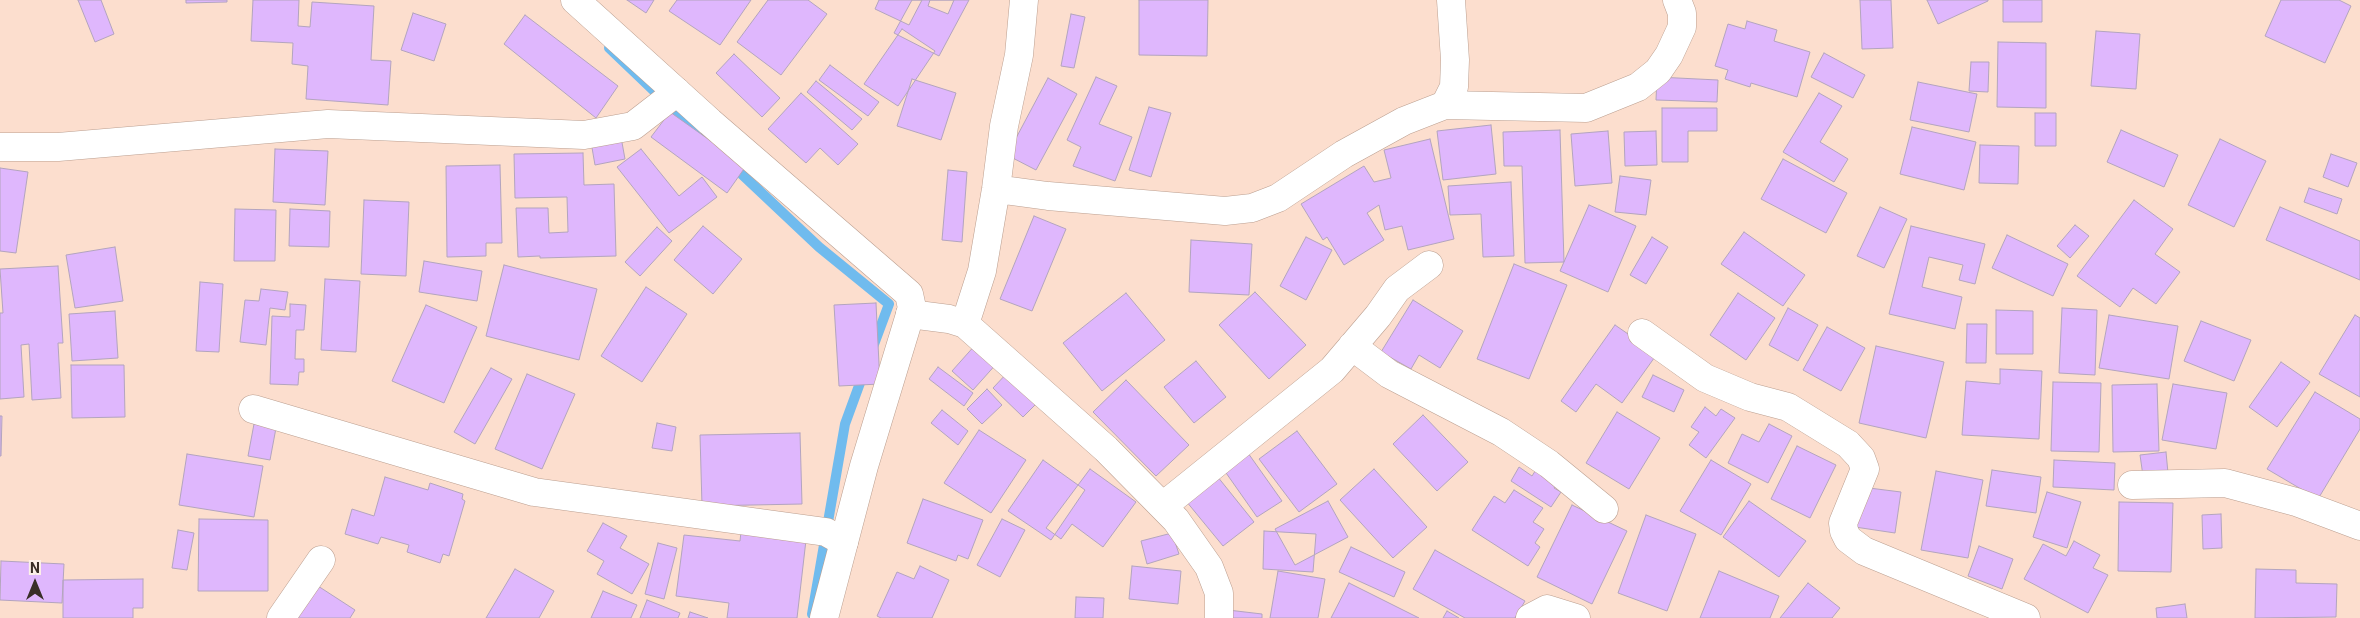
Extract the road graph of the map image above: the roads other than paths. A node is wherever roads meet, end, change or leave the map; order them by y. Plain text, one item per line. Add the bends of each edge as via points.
1 (575, 0) edge
2 (1024, 0) edge
3 (1451, 0) edge
4 (1683, 3) edge
5 (677, 92) junction
6 (1445, 105) junction
7 (0, 148) edge
8 (996, 189) junction
9 (1429, 265) dead end
10 (910, 314) junction
11 (965, 324) junction
12 (1642, 334) dead end
13 (1352, 346) junction
14 (253, 409) dead end
15 (2132, 485) dead end
16 (1162, 506) junction
17 (1604, 509) dead end
18 (2360, 526) edge
19 (844, 542) junction
20 (321, 560) dead end
21 (281, 618) edge
22 (824, 618) edge
23 (1219, 618) edge
24 (1530, 618) edge
25 (1576, 618) edge
26 (2026, 618) edge

1 - 5 street
2 - 8 street via 1019,54 1004,126
3 - 6 street via 1454,86
4 - 6 street via 1684,24 1669,55 1658,71 1638,87 1586,108
5 - 7 street via 633,126 584,135 328,124
5 - 10 street via 906,290
6 - 8 street via 1404,122 1344,154 1278,198 1252,208 1225,211
8 - 11 street via 982,271
9 - 13 street via 1397,289
10 - 11 street
10 - 19 street
11 - 16 street via 1106,449
12 - 26 street via 1705,378 1750,397 1788,407 1848,444 1861,458 1865,469 1843,523 1844,532 1864,551
13 - 16 street via 1332,370
13 - 17 street via 1389,374 1501,432 1548,464
14 - 19 street via 534,492 826,532
15 - 18 street via 2225,482 2296,502
16 - 23 street via 1176,520 1209,567 1219,593
19 - 22 street
20 - 21 street
24 - 25 street via 1552,609

